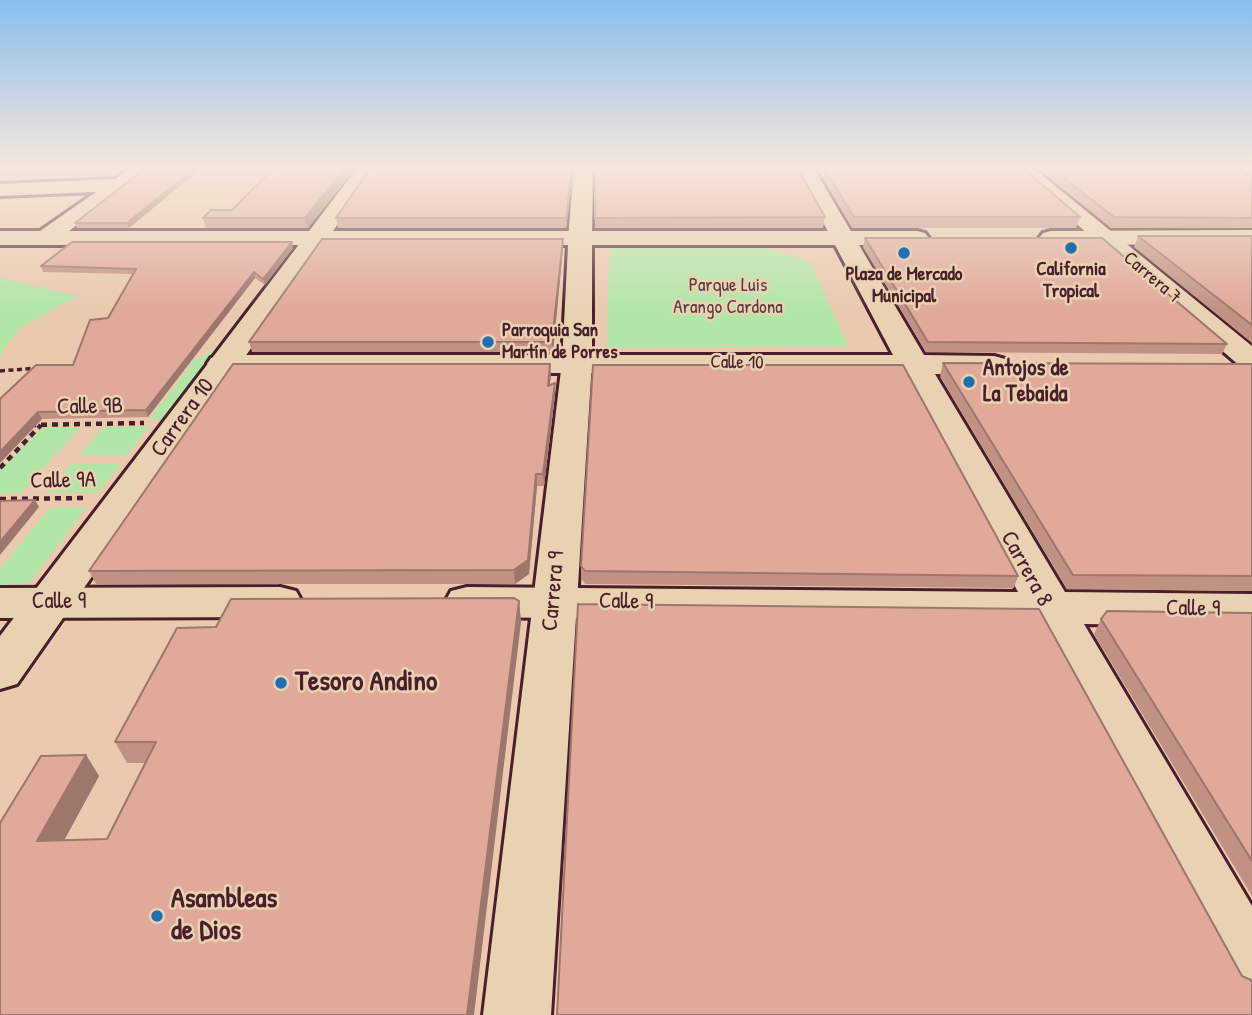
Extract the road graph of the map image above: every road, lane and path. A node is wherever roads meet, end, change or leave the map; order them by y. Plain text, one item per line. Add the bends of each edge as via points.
1 (75, 214) edge
2 (332, 214) edge
3 (581, 214) edge
4 (827, 214) edge
5 (1075, 214) edge
6 (1252, 237) edge
7 (0, 238) edge
8 (45, 238) junction
9 (314, 238) junction
10 (946, 238) edge
11 (1030, 238) edge
12 (1103, 238) junction
13 (580, 239) junction
14 (840, 239) junction
15 (1252, 361) edge
16 (577, 362) junction
17 (222, 364) junction
18 (912, 365) junction
19 (1021, 365) edge
20 (1211, 366) edge
21 (1252, 366) edge
22 (49, 368) edge
23 (9, 369) junction
24 (0, 371) edge
25 (0, 377) edge
26 (180, 423) junction
27 (27, 425) edge
28 (41, 425) junction
29 (0, 468) edge
30 (127, 497) junction
31 (0, 499) edge
32 (553, 601) junction
33 (51, 602) junction
34 (321, 602) edge
35 (430, 602) edge
36 (0, 603) edge
37 (1047, 607) junction
38 (1252, 610) edge
39 (0, 671) edge
40 (1252, 968) edge
41 (517, 1015) edge

1 - 8 street
2 - 9 street, Carrera 10
3 - 13 street, Carrera 9
4 - 14 street, Carrera 8
5 - 12 street, Carrera 7
6 - 12 street
7 - 8 street
8 - 9 street
9 - 13 street
9 - 17 street, Carrera 10
10 - 14 street
11 - 12 street
12 - 15 street, Carrera 7
13 - 14 street
13 - 16 street, Carrera 9
14 - 18 street, Carrera 8
16 - 17 street, Calle 10
16 - 18 street, Calle 10
16 - 32 street, Carrera 9
17 - 26 street, Carrera 10
18 - 19 street, Calle 10
18 - 37 street, Carrera 8
20 - 21 street
22 - 23 path
23 - 24 path
23 - 25 path
26 - 28 path, Calle 9B
26 - 30 street, Carrera 10
27 - 28 path, Calle 9B
28 - 29 path
30 - 31 path, Calle 9A
30 - 33 street, Carrera 10
32 - 35 street, Calle 9
32 - 37 street, Calle 9
32 - 41 street, Carrera 9
33 - 34 street, Calle 9
33 - 36 street, Calle 9
33 - 39 street, Carrera 10
37 - 38 street, Calle 9
37 - 40 street, Carrera 8

